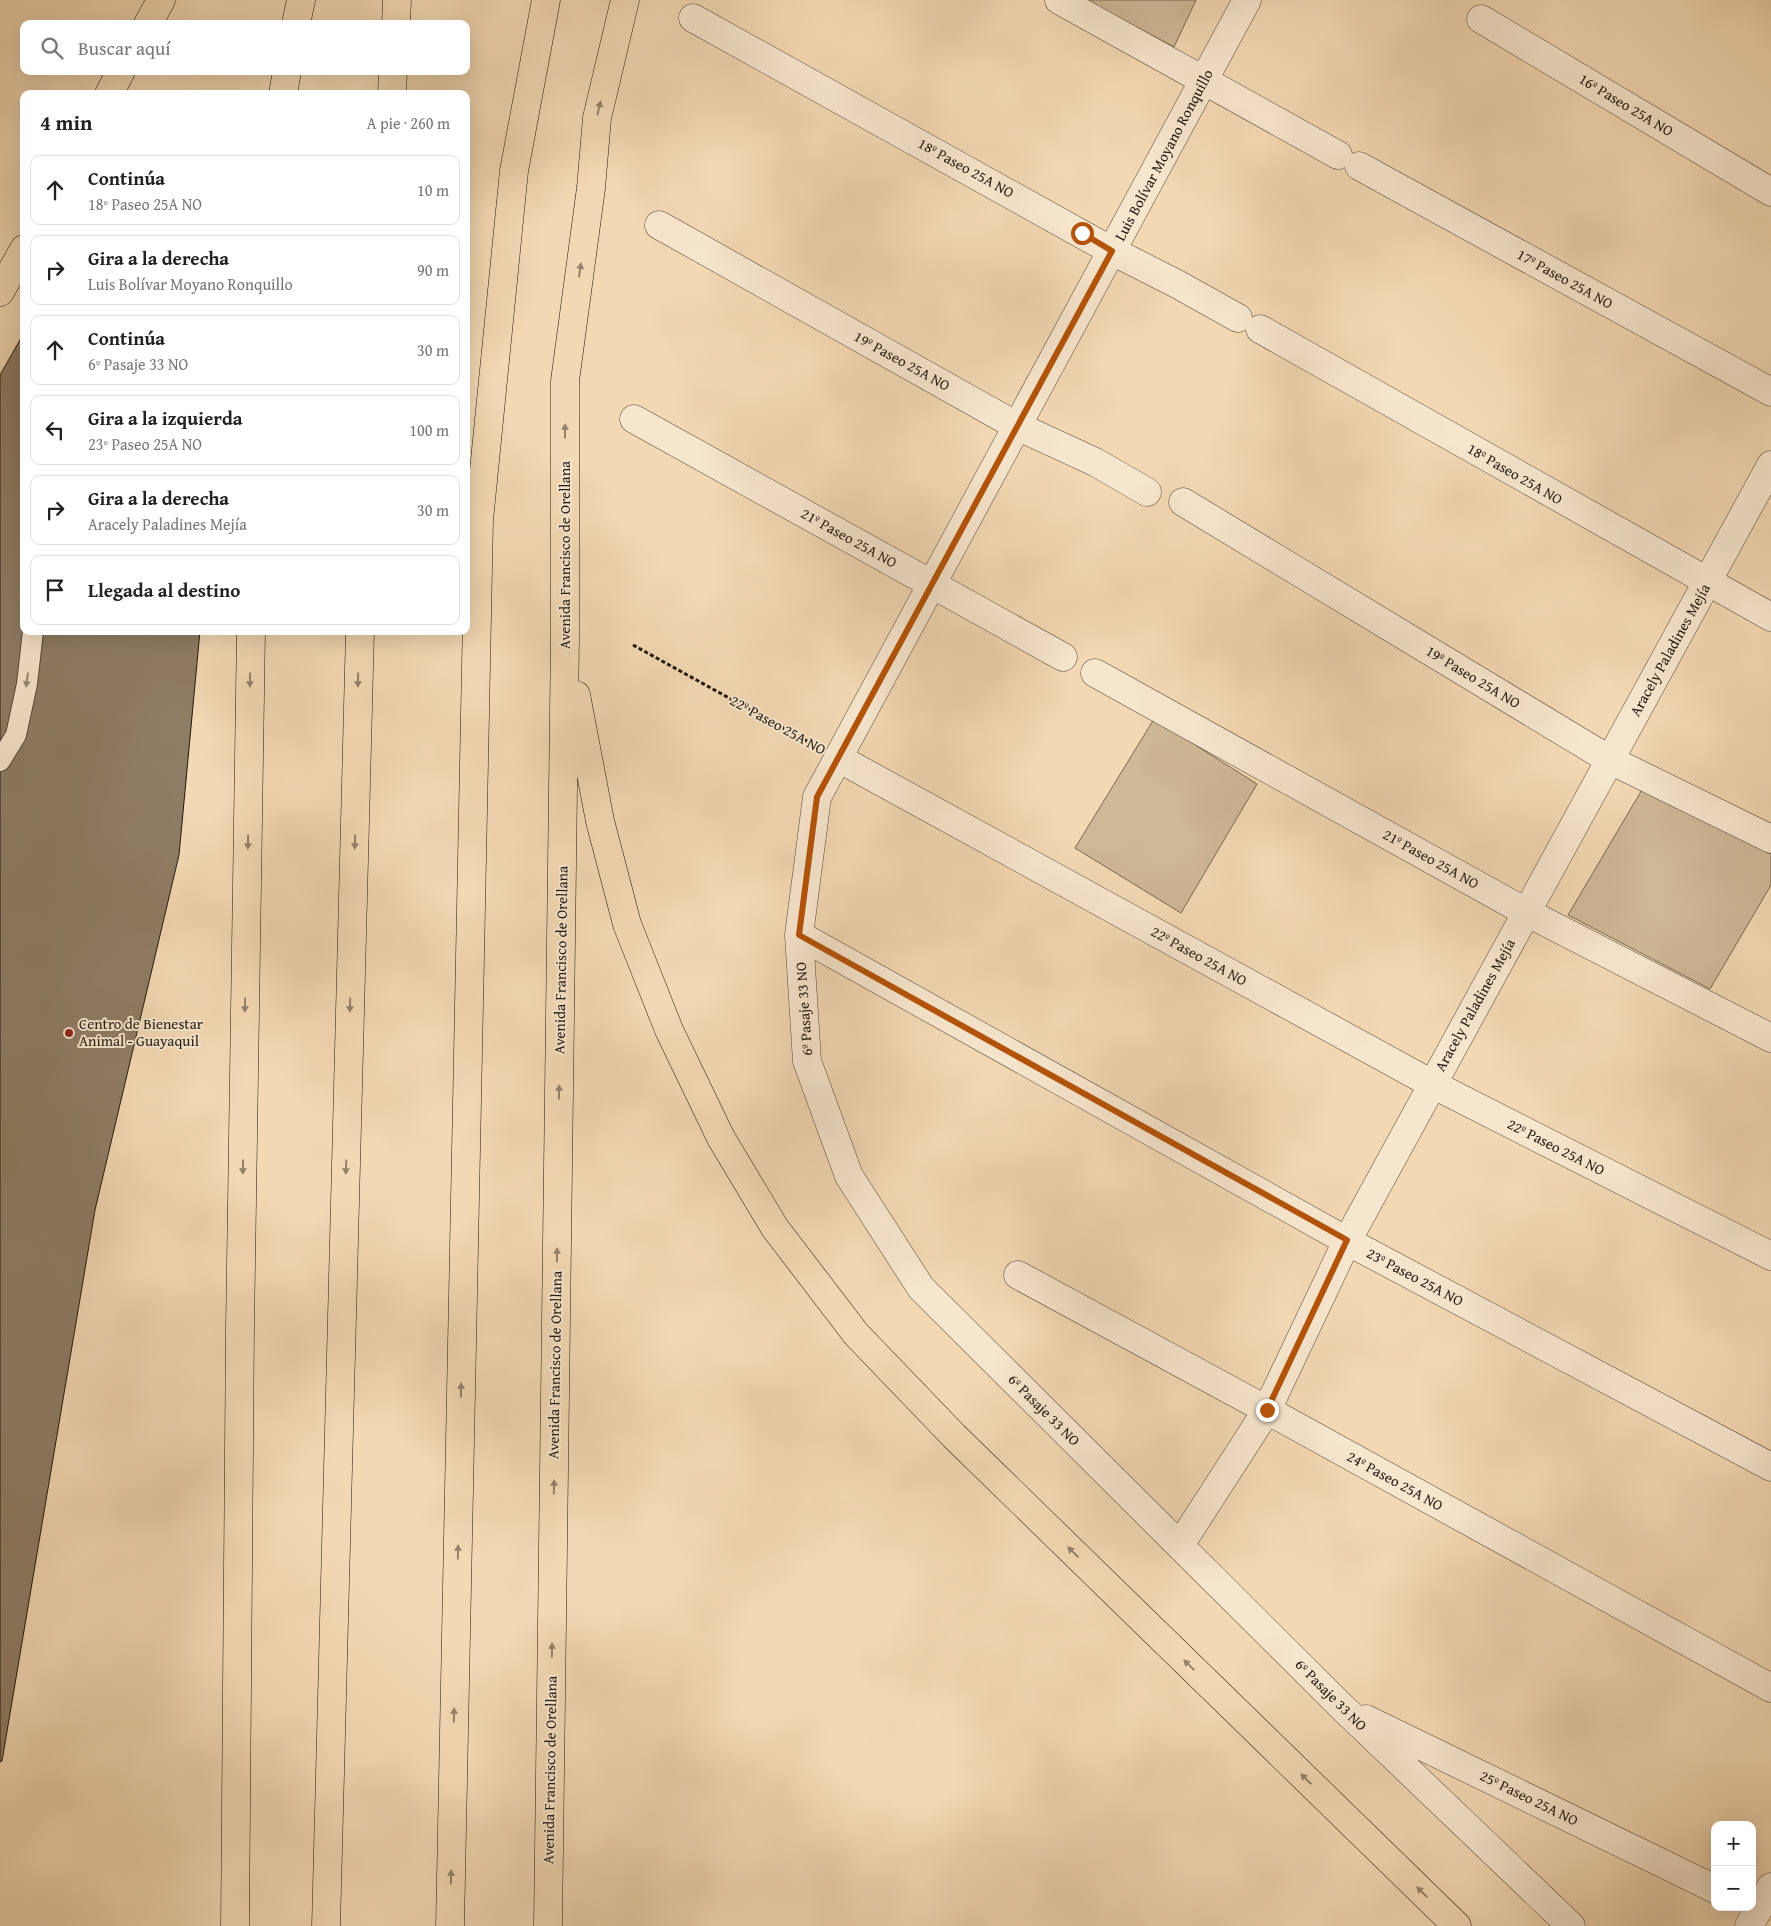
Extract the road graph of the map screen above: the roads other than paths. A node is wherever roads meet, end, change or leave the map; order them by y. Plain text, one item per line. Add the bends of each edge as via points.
1 (161, 0) edge
2 (300, 0) edge
3 (397, 0) edge
4 (546, 0) edge
5 (625, 0) edge
6 (1059, 0) edge
7 (1248, 0) edge
8 (694, 18) dead end
9 (1481, 19) dead end
10 (150, 20) edge
11 (297, 20) edge
12 (396, 20) edge
13 (119, 75) edge
14 (287, 75) edge
15 (393, 75) edge
16 (1204, 80) junction
17 (111, 90) edge
18 (284, 90) edge
19 (392, 90) edge
20 (1771, 192) edge
21 (659, 225) dead end
22 (1112, 251) junction
23 (20, 256) edge
24 (0, 292) edge
25 (1771, 392) edge
26 (634, 418) dead end
27 (1017, 426) junction
28 (1771, 464) edge
29 (1147, 492) dead end
30 (1183, 502) dead end
31 (1706, 582) junction
32 (932, 584) junction
33 (1771, 617) edge
34 (33, 635) edge
35 (251, 635) edge
36 (360, 635) edge
37 (565, 638) junction
38 (1063, 657) dead end
39 (1095, 673) dead end
40 (838, 758) junction
41 (1610, 760) junction
42 (0, 761) edge
43 (1771, 839) edge
44 (1526, 912) junction
45 (799, 935) junction
46 (1771, 1038) edge
47 (1432, 1084) junction
48 (1347, 1240) junction
49 (1771, 1256) edge
50 (1018, 1275) dead end
51 (1267, 1410) junction
52 (1771, 1467) edge
53 (1180, 1545) junction
54 (1771, 1688) edge
55 (1343, 1708) junction
56 (1711, 1887) edge
57 (235, 1926) edge
58 (326, 1926) edge
59 (450, 1926) edge
60 (548, 1926) edge
61 (1457, 1926) edge
62 (1571, 1926) edge

1 - 10 main road
2 - 11 main road
3 - 12 main road
59 -> 4 main road via 479,520 514,171
37 -> 5 main road, Avenida Francisco de Orellana via 565,381 597,118
6 - 16 street, 17º Paseo 25A NO
7 - 16 street, Luis Bolívar Moyano Ronquillo
8 - 22 street, 18º Paseo 25A NO
9 - 20 street, 16º Paseo 25A NO
13 - 17 main road
14 - 18 main road
15 - 19 main road
16 - 22 street, Luis Bolívar Moyano Ronquillo
16 - 25 street, 17º Paseo 25A NO
21 - 27 street, 19º Paseo 25A NO
22 - 27 street, Luis Bolívar Moyano Ronquillo
22 - 31 street, 18º Paseo 25A NO via 1249,324
23 - 24 main road
26 - 32 street, 21º Paseo 25A NO
27 - 29 street, 19º Paseo 25A NO via 1094,462
27 - 32 street, Luis Bolívar Moyano Ronquillo
28 - 31 street, Aracely Paladines Mejía
30 - 41 street, 19º Paseo 25A NO
31 - 33 street, 18º Paseo 25A NO
31 - 41 street, Aracely Paladines Mejía
32 - 38 street, 21º Paseo 25A NO
32 - 40 street, Luis Bolívar Moyano Ronquillo
34 -> 42 lane via 27,684 16,735
35 -> 57 main road
36 -> 58 main road
60 -> 37 main road, Avenida Francisco de Orellana
61 -> 37 main road via 954,1436 856,1334 775,1228 721,1138 669,1030 627,924 600,821
39 - 44 street, 21º Paseo 25A NO
40 - 45 street, 6º Pasaje 33 NO via 817,797
40 - 47 street, 22º Paseo 25A NO
41 - 43 street, 19º Paseo 25A NO
41 - 44 street, Aracely Paladines Mejía
44 - 46 street, 21º Paseo 25A NO
44 - 47 street, Aracely Paladines Mejía
45 - 48 street, 23º Paseo 25A NO
45 - 53 street, 6º Pasaje 33 NO via 807,1061 849,1176 922,1288
47 - 48 street, Aracely Paladines Mejía
47 - 49 street, 22º Paseo 25A NO
48 - 51 street, Aracely Paladines Mejía
48 - 52 street, 23º Paseo 25A NO
50 - 51 street, 24º Paseo 25A NO
51 - 53 street, Aracely Paladines Mejía
51 - 54 street, 24º Paseo 25A NO
53 - 55 street, 6º Pasaje 33 NO
55 - 56 street, 25º Paseo 25A NO
55 - 62 street, 6º Pasaje 33 NO

